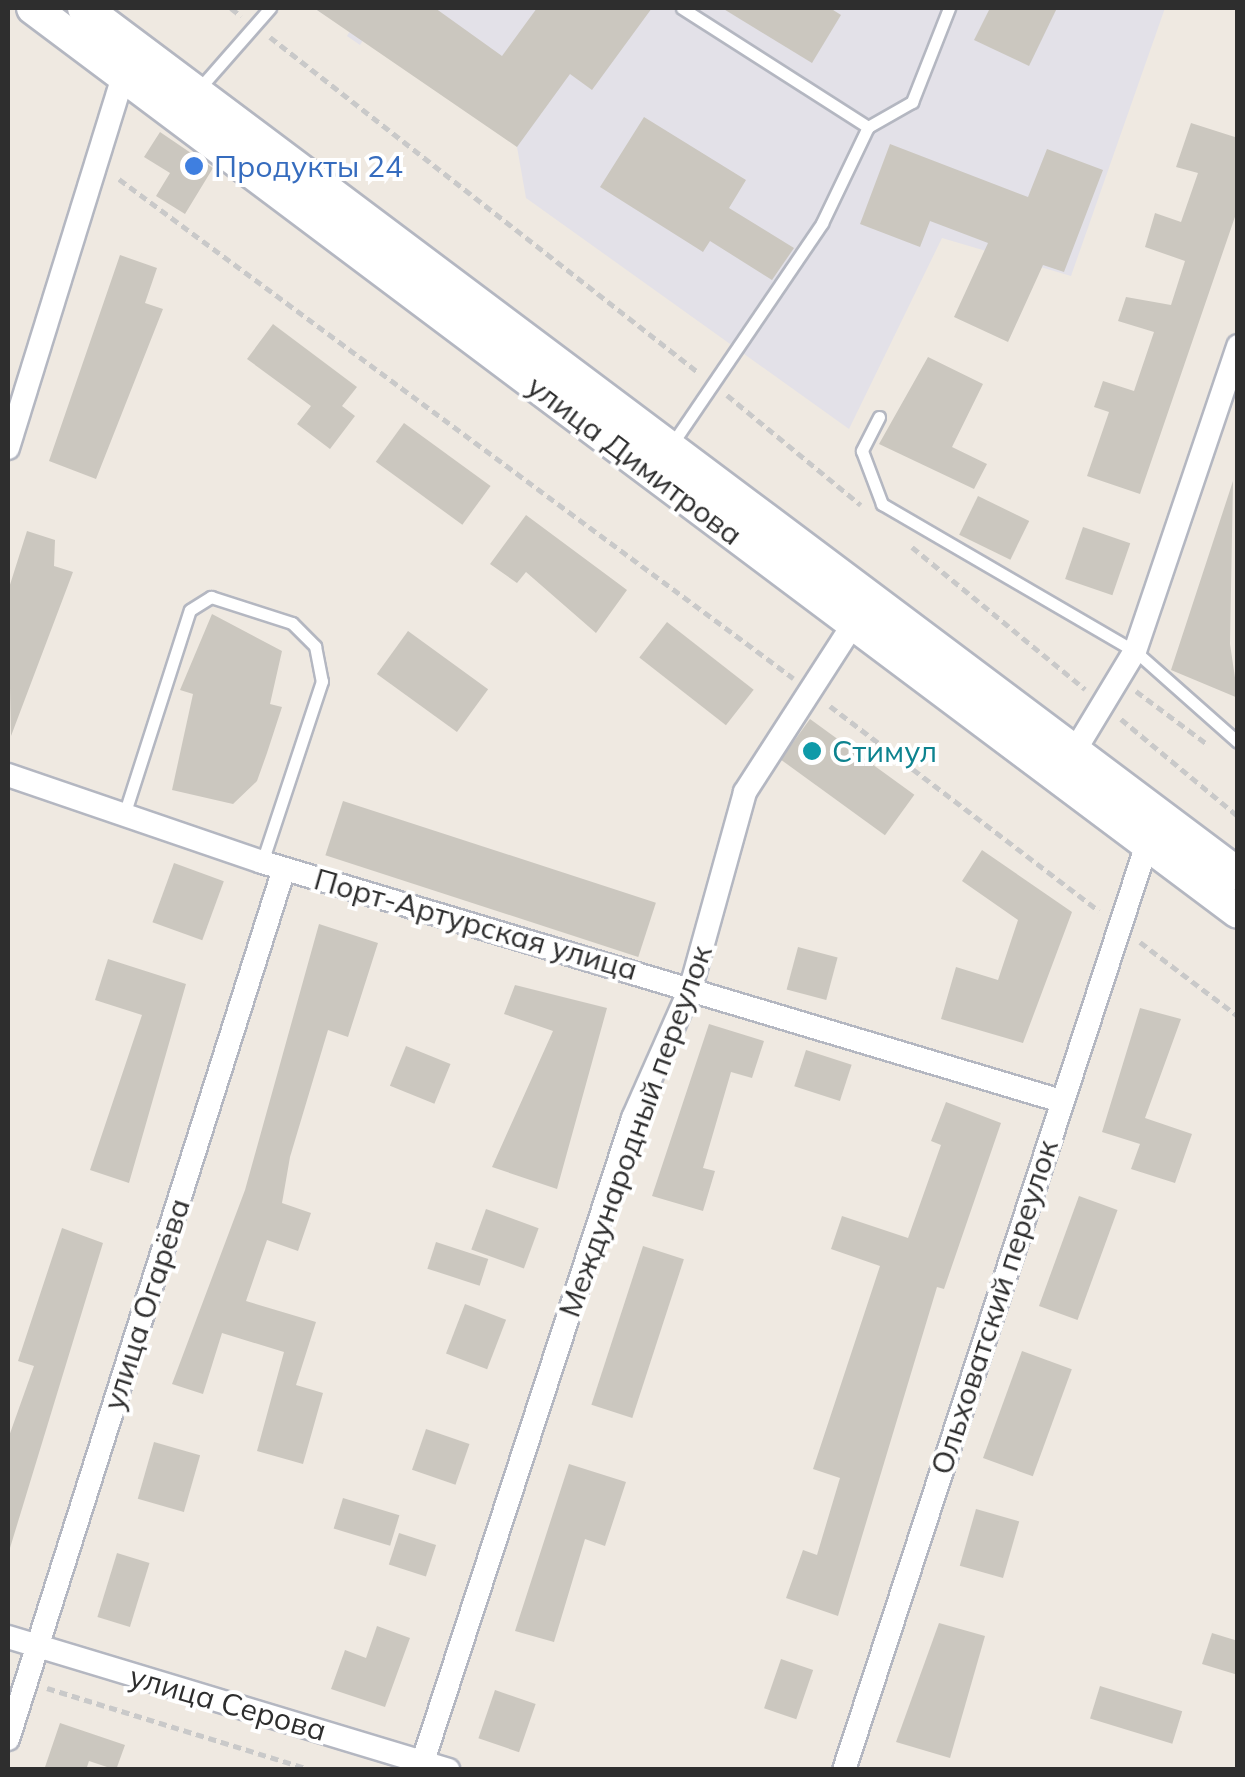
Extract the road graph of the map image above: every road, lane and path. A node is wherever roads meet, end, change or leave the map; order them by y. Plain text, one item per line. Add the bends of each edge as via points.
1 (32, 8) edge
2 (84, 8) edge
3 (230, 8) edge
4 (270, 8) edge
5 (682, 8) edge
6 (949, 8) edge
7 (256, 26) junction
8 (124, 76) junction
9 (198, 90) junction
10 (868, 128) junction
11 (100, 164) junction
12 (1238, 346) edge
13 (714, 385) junction
14 (879, 417) dead end
15 (8, 448) edge
16 (658, 460) junction
17 (864, 508) dead end
18 (909, 545) dead end
19 (852, 626) junction
20 (1134, 651) junction
21 (1120, 679) junction
22 (810, 691) junction
23 (1104, 704) junction
24 (1238, 742) edge
25 (1074, 752) junction
26 (1223, 756) dead end
27 (8, 775) edge
28 (124, 814) junction
29 (1238, 816) edge
30 (1147, 844) junction
31 (262, 862) junction
32 (284, 869) junction
33 (1238, 874) edge
34 (1238, 912) edge
35 (1119, 926) junction
36 (690, 987) junction
37 (1238, 1016) edge
38 (1061, 1101) junction
39 (8, 1638) edge
40 (37, 1646) junction
41 (26, 1681) junction
42 (8, 1739) edge
43 (421, 1765) edge
44 (312, 1770) edge
45 (448, 1770) edge
46 (844, 1770) edge

1 - 8 main road, улица Димитрова
2 - 9 main road, улица Димитрова
3 - 7 path
4 - 7 lane
5 - 10 lane
6 - 10 lane via 912,102
7 - 9 lane
7 - 13 path
8 - 11 street
8 - 16 main road, улица Димитрова
9 - 16 main road, улица Димитрова
10 - 13 lane via 822,223
11 - 15 street
11 - 22 path
12 - 20 street
13 - 16 lane
13 - 17 path
14 - 20 lane via 862,451 882,504
16 - 19 main road, улица Димитрова
16 - 25 main road, улица Димитрова
18 - 23 path
19 - 22 street, Международный переулок
19 - 30 main road, улица Димитрова
20 - 21 street
20 - 24 lane
21 - 23 street
21 - 26 path
22 - 35 path
22 - 36 street, Международный переулок via 744,792
23 - 25 street
23 - 29 path
25 - 33 main road, улица Димитрова
27 - 28 street, Порт-Артурская улица
28 - 31 street, Порт-Артурская улица
28 - 31 lane via 190,610 210,597 292,624 315,646 322,681
30 - 34 main road, улица Димитрова
30 - 35 street, Ольховатский переулок
31 - 32 street, Порт-Артурская улица
32 - 36 street, Порт-Артурская улица
32 - 40 street, улица Огарёва
35 - 37 path
35 - 38 street, Ольховатский переулок
36 - 38 street, Порт-Артурская улица
36 - 43 street, Международный переулок via 633,1118
38 - 46 street, Ольховатский переулок
39 - 40 street, улица Серова
40 - 41 street, улица Огарёва
40 - 43 street, улица Серова
41 - 42 street, улица Огарёва
41 - 44 path
43 - 45 street, улица Серова

